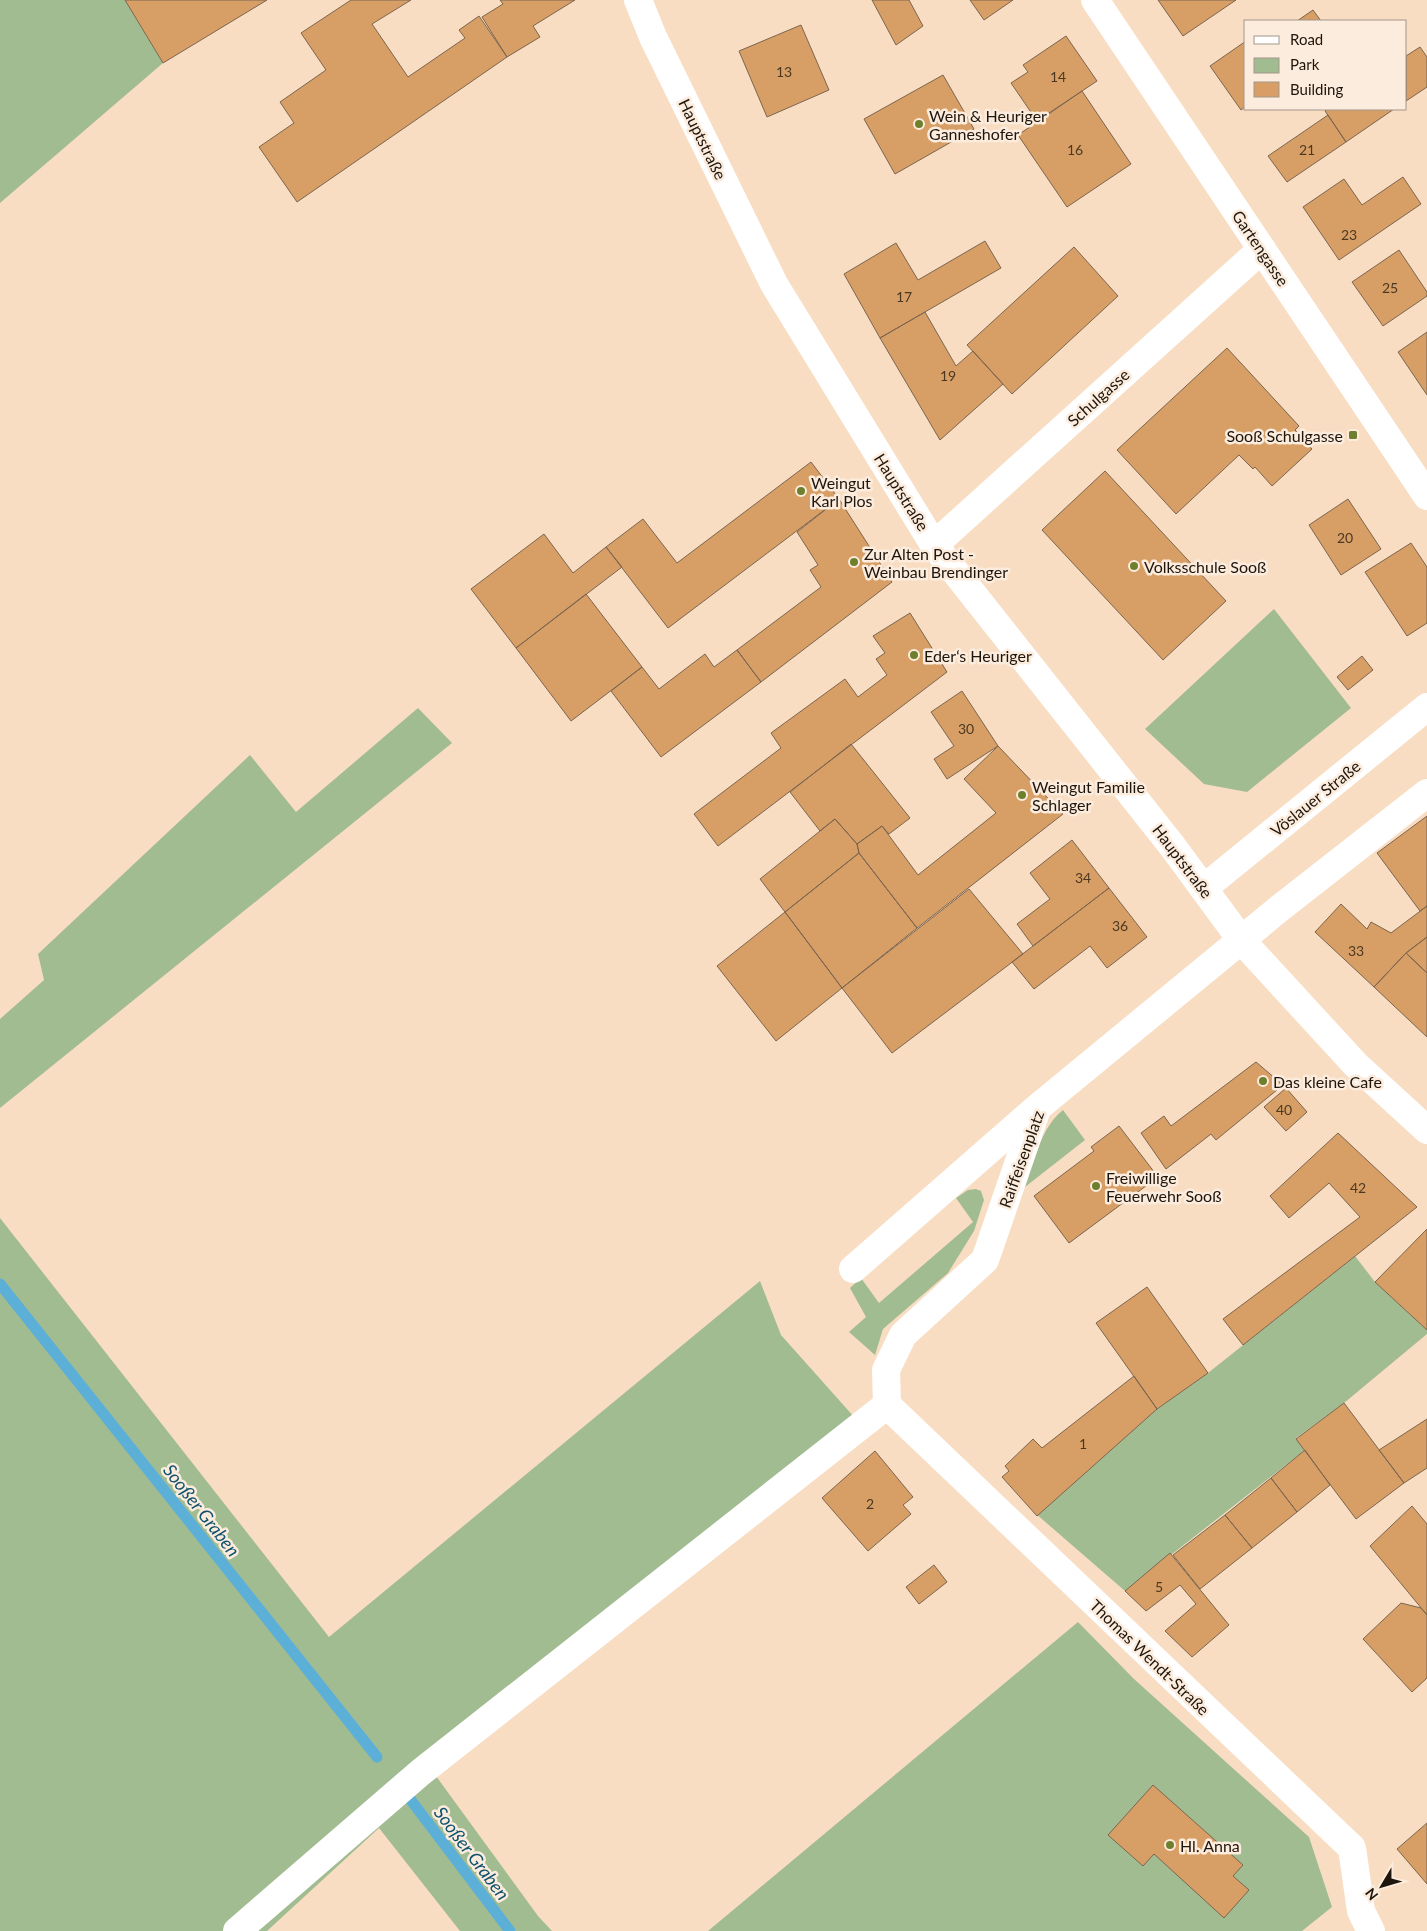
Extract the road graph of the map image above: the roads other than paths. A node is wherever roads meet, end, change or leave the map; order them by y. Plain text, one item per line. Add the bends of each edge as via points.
1 (638, 0) edge
2 (1095, 0) edge
3 (1262, 249) junction
4 (1427, 496) edge
5 (934, 546) junction
6 (1427, 707) edge
7 (1427, 793) edge
8 (1204, 888) junction
9 (1242, 941) junction
10 (1037, 1108) junction
11 (1427, 1130) edge
12 (853, 1269) dead end
13 (887, 1405) junction
14 (237, 1931) edge
15 (1371, 1931) edge

1 - 5 street, Hauptstraße via 774,284
2 - 3 street, Gartengasse
3 - 4 street, Gartengasse
3 - 5 street, Schulgasse
5 - 8 street, Hauptstraße
6 - 8 street, Vöslauer Straße
7 - 9 street
8 - 9 street, Hauptstraße
9 - 10 street, Raiffeisenplatz
9 - 11 street, Hauptstraße via 1356,1065
10 - 12 street
10 - 13 street, Raiffeisenplatz via 985,1260 903,1335 886,1370
13 - 14 street via 421,1772
13 - 15 street, Thomas Wendt-Straße via 1352,1848 1361,1911

